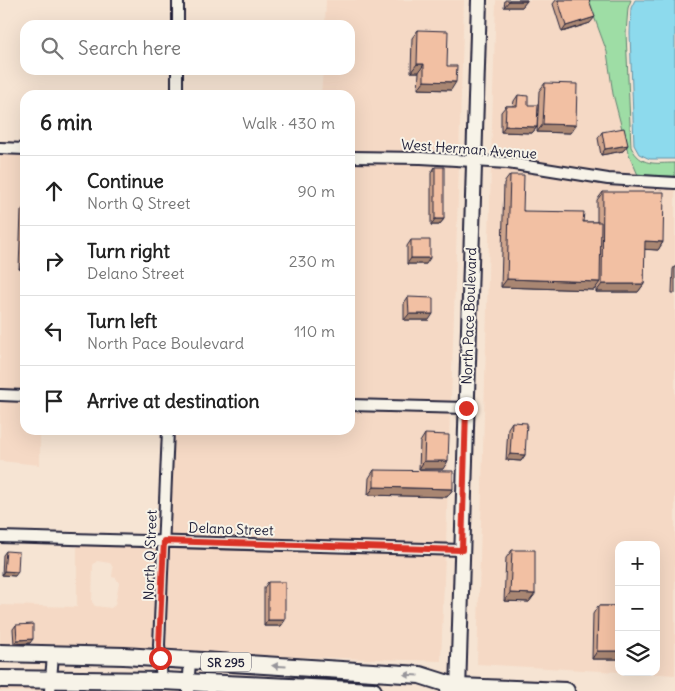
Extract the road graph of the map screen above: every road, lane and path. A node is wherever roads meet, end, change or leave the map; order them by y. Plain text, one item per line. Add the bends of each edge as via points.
1 (178, 0) edge
2 (479, 0) edge
3 (178, 20) edge
4 (177, 75) edge
5 (177, 90) edge
6 (0, 148) edge
7 (20, 149) edge
8 (355, 157) edge
9 (474, 161) junction
10 (675, 183) edge
11 (0, 395) edge
12 (20, 396) edge
13 (355, 405) edge
14 (466, 408) junction
15 (168, 435) edge
16 (0, 537) edge
17 (164, 541) junction
18 (462, 550) junction
19 (0, 654) edge
20 (53, 655) junction
21 (160, 658) junction
22 (190, 660) junction
23 (328, 669) junction
24 (0, 679) edge
25 (162, 681) junction
26 (51, 686) edge
27 (188, 687) edge
28 (458, 689) edge
29 (327, 690) edge
30 (372, 691) edge
31 (434, 691) edge
32 (566, 691) edge

1 - 3 street
2 - 9 main road, North Pace Boulevard
4 - 5 street
6 - 7 street
8 - 9 street, West Herman Avenue
9 - 10 street, West Herman Avenue via 518,164 608,179
9 - 14 main road, North Pace Boulevard
11 - 12 street
13 - 14 street
14 - 18 main road, North Pace Boulevard
15 - 17 street, North Q Street
16 - 17 street, Delano Street
17 - 18 street, Delano Street
17 - 21 street, North Q Street
18 - 28 main road, North Pace Boulevard
19 - 20 main road, SR 295
20 - 21 main road, SR 295
20 - 26 street
21 - 22 main road, SR 295
21 - 25 street, North Q Street
23 -> 22 main road, SR 295
22 - 27 street
28 -> 23 main road, SR 295 via 420,675
23 - 29 street
24 - 26 main road, SR 295
25 - 26 main road, SR 295
25 - 27 main road, SR 295
27 - 29 main road, SR 295
28 - 31 main road, SR 295
28 - 32 main road, SR 295
29 - 30 main road, SR 295

